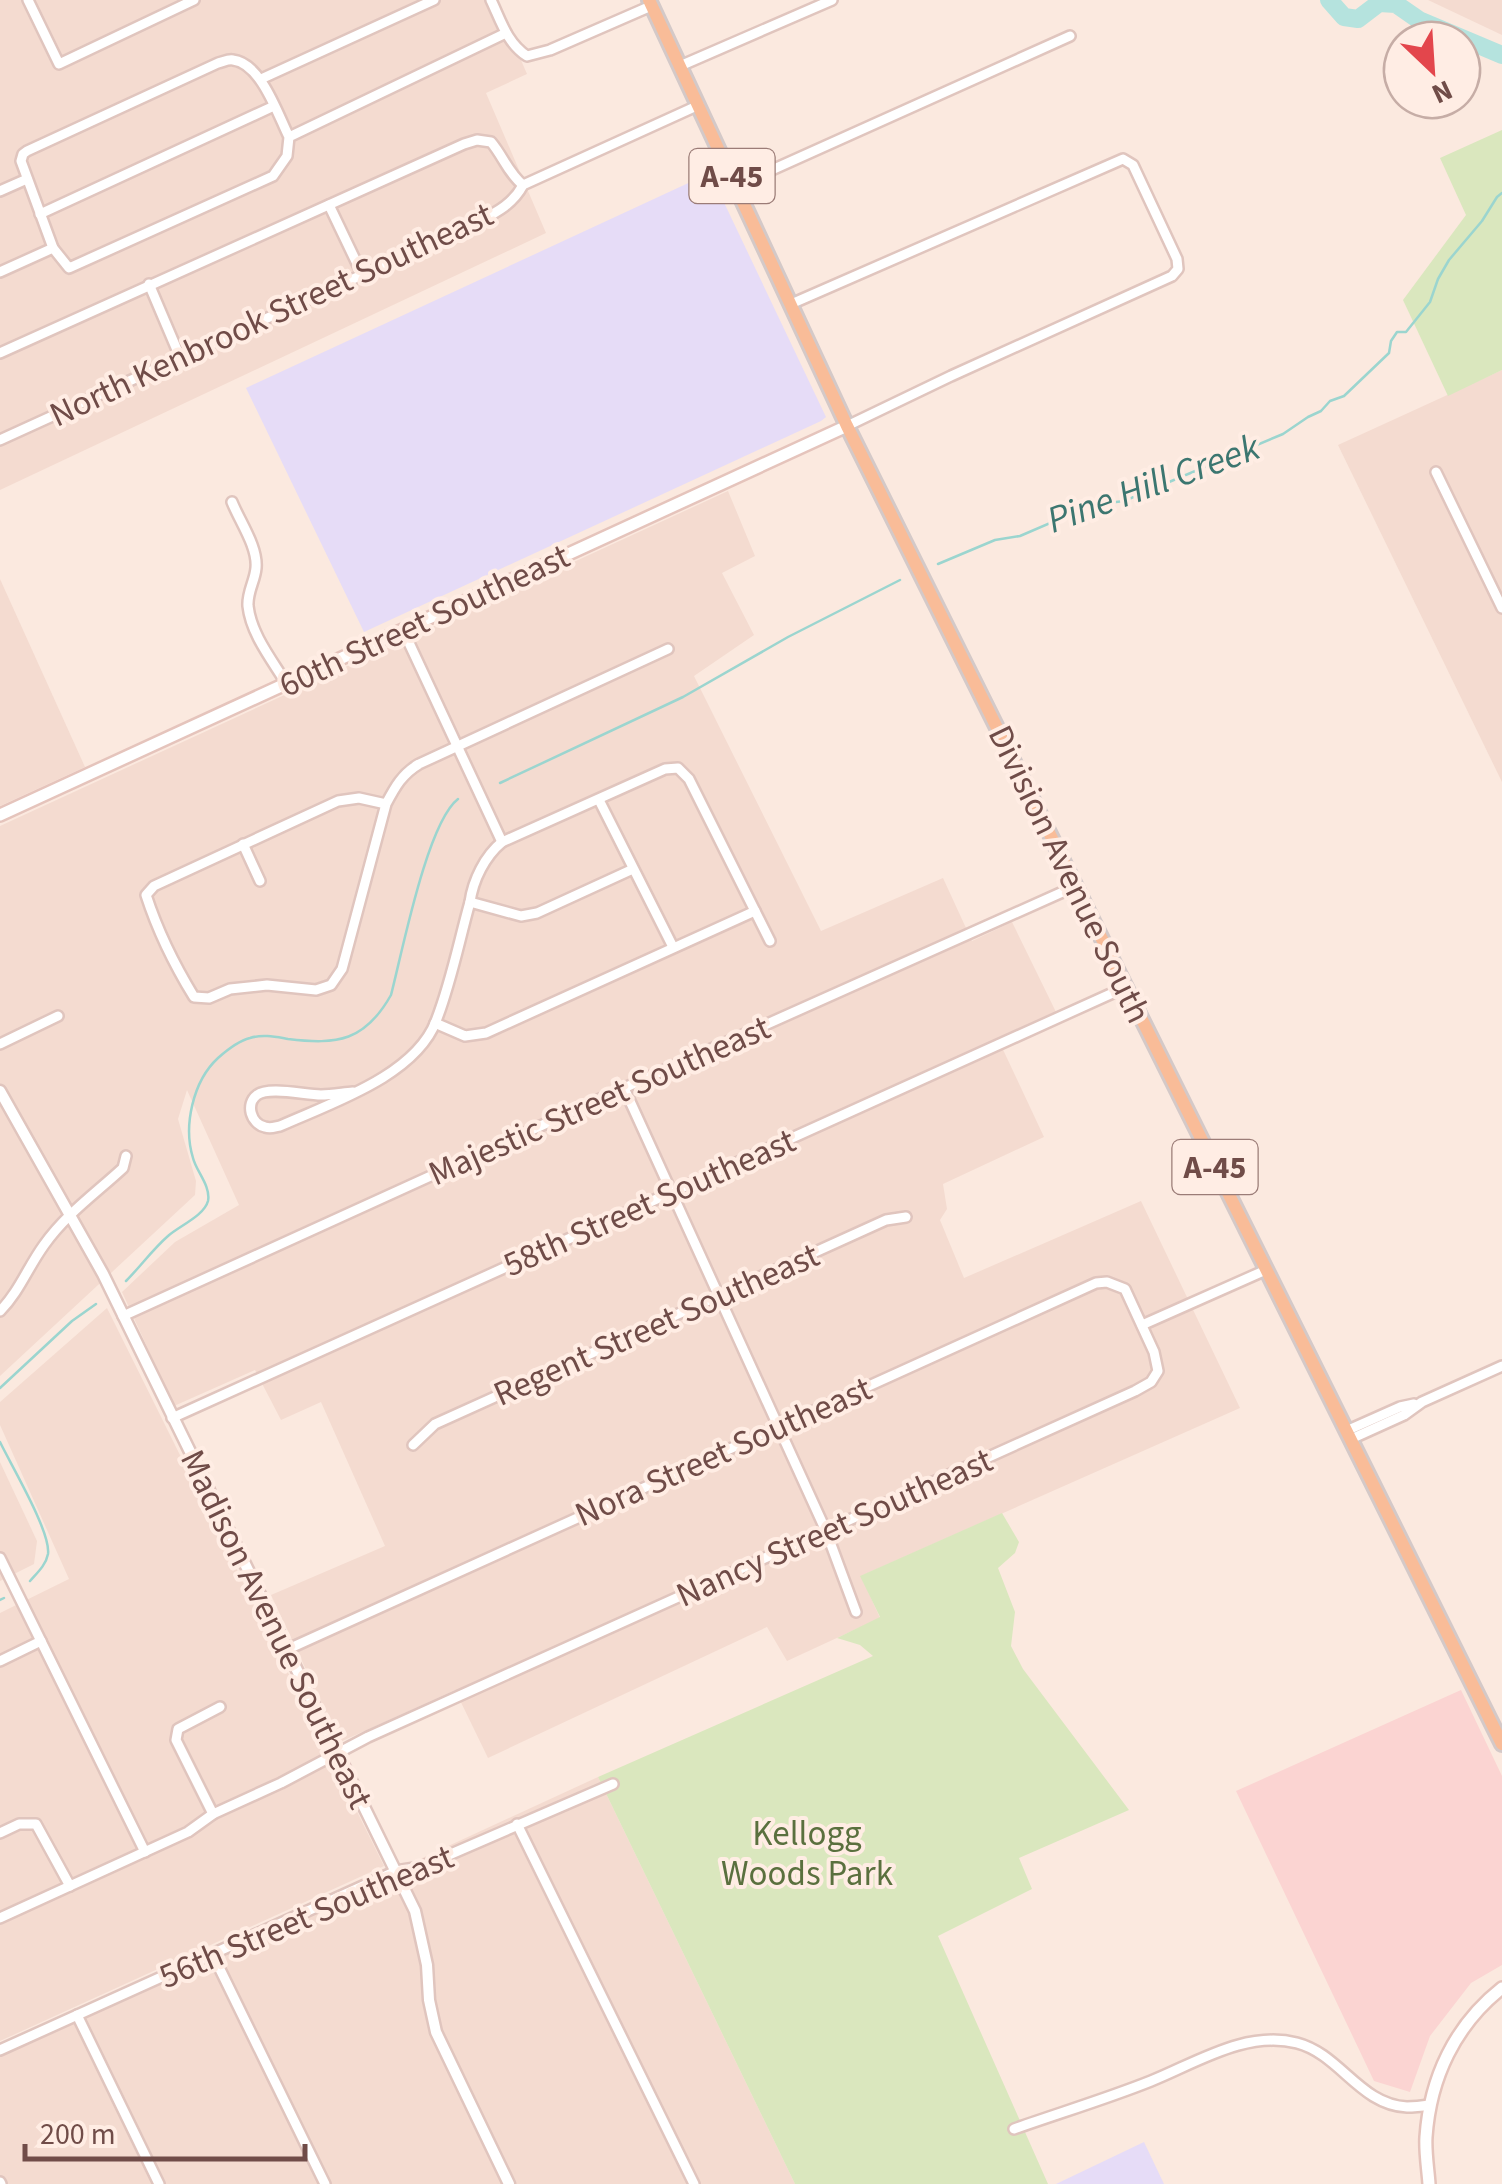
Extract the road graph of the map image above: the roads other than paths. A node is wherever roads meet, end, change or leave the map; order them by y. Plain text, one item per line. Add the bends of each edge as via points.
1 (28, 0) edge
2 (194, 0) edge
3 (434, 0) edge
4 (491, 0) edge
5 (832, 0) edge
6 (650, 3) edge
7 (506, 33) junction
8 (1070, 36) dead end
9 (680, 66) junction
10 (261, 79) junction
11 (698, 105) junction
12 (274, 106) junction
13 (289, 137) junction
14 (27, 179) junction
15 (523, 185) junction
16 (736, 186) junction
17 (0, 191) edge
18 (328, 205) junction
19 (40, 214) junction
20 (53, 248) junction
21 (0, 272) edge
22 (362, 274) junction
23 (150, 284) junction
24 (791, 304) junction
25 (0, 353) edge
26 (180, 357) junction
27 (847, 426) junction
28 (0, 440) edge
29 (1436, 472) dead end
30 (232, 502) dead end
31 (1502, 608) edge
32 (403, 630) junction
33 (668, 649) dead end
34 (286, 683) junction
35 (457, 746) junction
36 (599, 800) junction
37 (386, 804) junction
38 (0, 815) edge
39 (502, 842) junction
40 (243, 844) junction
41 (633, 868) junction
42 (260, 881) dead end
43 (1076, 886) junction
44 (470, 902) junction
45 (755, 911) junction
46 (770, 940) dead end
47 (673, 947) junction
48 (1126, 987) junction
49 (58, 1016) dead end
50 (435, 1024) junction
51 (0, 1044) edge
52 (624, 1088) junction
53 (0, 1091) edge
54 (353, 1092) junction
55 (126, 1156) dead end
56 (671, 1192) junction
57 (70, 1216) junction
58 (906, 1217) dead end
59 (1266, 1270) junction
60 (718, 1296) junction
61 (0, 1311) edge
62 (123, 1316) junction
63 (1142, 1325) junction
64 (1502, 1366) edge
65 (172, 1418) junction
66 (778, 1426) junction
67 (1349, 1435) junction
68 (413, 1445) dead end
69 (826, 1531) junction
70 (0, 1558) edge
71 (856, 1612) dead end
72 (41, 1641) junction
73 (286, 1650) junction
74 (0, 1661) edge
75 (220, 1706) dead end
76 (1502, 1744) edge
77 (338, 1754) junction
78 (613, 1784) dead end
79 (213, 1814) junction
80 (517, 1824) junction
81 (0, 1833) edge
82 (145, 1852) junction
83 (396, 1871) junction
84 (70, 1886) junction
85 (0, 1918) edge
86 (213, 1954) junction
87 (1502, 1988) edge
88 (77, 2015) junction
89 (0, 2050) edge
90 (1430, 2105) junction
91 (1014, 2129) dead end
92 (159, 2184) edge
93 (325, 2184) edge
94 (509, 2184) edge
95 (694, 2184) edge
96 (1429, 2184) edge

1 - 2 street via 59,64
3 - 10 street
4 - 7 street
5 - 9 street
6 - 7 street via 536,55 516,48
6 - 9 main road, Division Avenue South / A-45
7 - 13 street
8 - 16 street
9 - 11 main road, Division Avenue South / A-45
10 - 12 street
10 - 14 street via 233,60 218,63 27,151 21,161
11 - 15 street, North Kenbrook Street Southeast
11 - 16 main road, Division Avenue South / A-45
12 - 13 street
12 - 19 street
13 - 20 street via 287,156 273,176 69,268
14 - 17 street
14 - 19 street
15 - 18 street via 492,142 478,140
15 - 22 street, North Kenbrook Street Southeast via 501,209
16 - 24 main road, Division Avenue South / A-45
18 - 22 street
18 - 23 street
19 - 20 street
20 - 21 street
22 - 26 street, North Kenbrook Street Southeast
23 - 25 street
23 - 26 street
24 - 27 main road, Division Avenue South / A-45
24 - 27 street via 1118,161 1133,165 1177,259 1172,276
26 - 28 street, North Kenbrook Street Southeast
27 - 32 main road, 60th Street Southeast
27 - 43 main road, Division Avenue South / A-45
29 - 31 street
30 - 34 street via 255,557 248,604 253,626
32 - 34 main road, 60th Street Southeast
32 - 35 street
33 - 35 street
34 - 38 main road, 60th Street Southeast
35 - 37 street via 404,774
35 - 39 street
36 - 39 street
36 - 41 street
36 - 45 street via 678,768
37 - 40 street via 338,801
37 - 40 street via 342,969 330,985 248,986 194,997 146,894
39 - 44 street via 479,874
40 - 42 street
41 - 44 street via 538,913 521,916
41 - 47 street
43 - 48 main road, Division Avenue South / A-45
43 - 52 street, Majestic Street Southeast
44 - 50 street
45 - 46 street
45 - 47 street
47 - 50 street via 486,1032 465,1036
48 - 56 street, 58th Street Southeast
48 - 59 main road, Division Avenue South / A-45
49 - 51 street
50 - 54 street via 406,1062
52 - 56 street
52 - 62 street, Majestic Street Southeast
53 - 57 street, Madison Avenue Southeast
54 - 54 street via 280,1126 256,1124 251,1114 255,1096 270,1091
55 - 57 street via 124,1168
56 - 60 street
56 - 65 street, 58th Street Southeast
57 - 61 street
57 - 62 street, Madison Avenue Southeast
58 - 60 street, Regent Street Southeast
59 - 63 street
59 - 67 main road, Division Avenue South / A-45
60 - 66 street
60 - 68 street, Regent Street Southeast via 434,1424
62 - 65 street, Madison Avenue Southeast
63 - 66 street, Nora Street Southeast via 1125,1289 1096,1283
63 - 69 street, Nancy Street Southeast via 1158,1371 1152,1382
64 - 67 street
65 - 73 street, Madison Avenue Southeast
66 - 69 street
66 - 73 street, Nora Street Southeast
67 - 76 main road, Division Avenue South / A-45
69 - 71 street
69 - 77 street, Nancy Street Southeast
70 - 72 street
72 - 74 street
72 - 82 street
73 - 77 street, Madison Avenue Southeast
75 - 79 street via 178,1729 176,1740
77 - 79 street, Nancy Street Southeast
77 - 83 street, Madison Avenue Southeast
78 - 80 street, 56th Street Southeast
79 - 82 street, Nancy Street Southeast
80 - 83 street, 56th Street Southeast via 421,1867
80 - 95 street
81 - 84 street via 36,1824
82 - 84 street, Nancy Street Southeast
83 - 86 street, 56th Street Southeast
83 - 94 street, Madison Avenue Southeast via 415,1911 436,2032
84 - 85 street, Nancy Street Southeast
86 - 88 street, 56th Street Southeast
86 - 93 street
87 - 90 main road via 1451,2047
88 - 89 street, 56th Street Southeast
88 - 92 street
90 - 91 street via 1394,2105 1302,2044 1264,2041
90 - 96 main road

